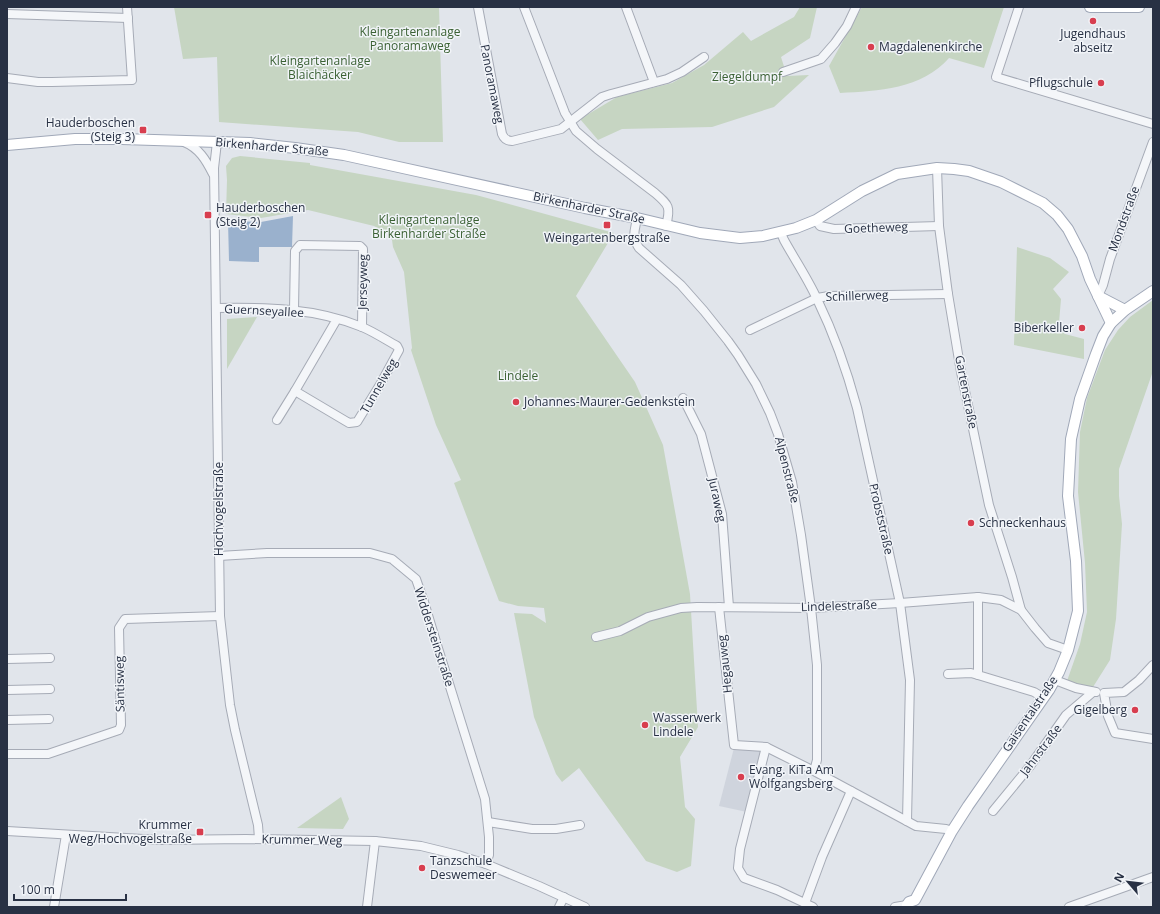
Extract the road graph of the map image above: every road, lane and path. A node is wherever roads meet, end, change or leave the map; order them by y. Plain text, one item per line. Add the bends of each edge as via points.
1 (127, 7) edge
2 (478, 7) edge
3 (524, 7) edge
4 (626, 7) edge
5 (856, 7) edge
6 (1019, 7) edge
7 (1090, 7) edge
8 (1139, 7) edge
9 (7, 14) edge
10 (128, 18) junction
11 (704, 57) dead end
12 (784, 72) dead end
13 (7, 78) edge
14 (654, 82) junction
15 (570, 122) junction
16 (1153, 124) edge
17 (179, 141) junction
18 (217, 142) junction
19 (1153, 142) edge
20 (7, 145) edge
21 (937, 168) junction
22 (214, 176) junction
23 (637, 218) junction
24 (816, 220) junction
25 (666, 226) junction
26 (939, 226) junction
27 (781, 233) junction
28 (1153, 291) edge
29 (948, 294) junction
30 (1098, 296) junction
31 (817, 298) junction
32 (216, 308) junction
33 (294, 310) junction
34 (1125, 310) junction
35 (337, 319) junction
36 (1112, 323) junction
37 (362, 327) junction
38 (750, 330) dead end
39 (399, 350) joint
40 (295, 391) junction
41 (683, 398) dead end
42 (277, 420) dead end
43 (219, 556) junction
44 (978, 597) junction
45 (900, 603) junction
46 (719, 607) junction
47 (729, 607) junction
48 (811, 608) junction
49 (1021, 610) junction
50 (220, 616) junction
51 (596, 637) dead end
52 (1068, 650) junction
53 (7, 658) edge
54 (50, 658) dead end
55 (1153, 665) edge
56 (948, 674) dead end
57 (978, 674) junction
58 (1055, 680) junction
59 (50, 689) dead end
60 (7, 690) edge
61 (1093, 692) junction
62 (1104, 693) junction
63 (1044, 698) junction
64 (7, 720) edge
65 (49, 720) dead end
66 (1153, 739) edge
67 (766, 747) junction
68 (7, 754) edge
69 (814, 771) junction
70 (851, 791) junction
71 (993, 811) dead end
72 (907, 821) junction
73 (488, 822) junction
74 (580, 826) dead end
75 (7, 831) edge
76 (952, 831) junction
77 (66, 835) junction
78 (259, 839) junction
79 (375, 841) junction
80 (486, 864) junction
81 (1153, 877) edge
82 (564, 897) junction
83 (809, 905) edge
84 (912, 905) edge
85 (54, 907) edge
86 (367, 907) edge
87 (559, 907) edge
88 (585, 907) edge
89 (895, 907) edge
90 (1069, 907) edge

1 - 10 street
2 - 15 street, Panoramaweg via 503,137 512,141 561,129
3 - 15 street
4 - 14 street
5 - 12 street via 836,43 821,59
6 - 16 street via 996,77
7 - 8 main road
9 - 10 street
10 - 13 street via 132,80 45,82
11 - 14 street via 682,72
14 - 15 street via 602,97
15 - 25 street via 576,131 597,149 662,199 669,209
17 - 18 main road, Birkenharder Straße
17 - 20 main road, Birkenharder Straße via 75,139
17 - 22 street, Hochvogelstraße via 191,145 204,157
18 - 22 street, Hochvogelstraße
18 - 23 main road, Birkenharder Straße via 250,143 344,155
19 - 30 street, Mondstraße
21 - 24 main road, Birkenharder Straße via 897,174 862,191
21 - 26 street, Gartenstraße
21 - 30 main road, Birkenharder Straße via 976,173 1001,182 1043,203 1068,229
22 - 32 street, Hochvogelstraße
23 - 25 main road, Birkenharder Straße
23 - 48 street, Alpenstraße via 634,234 639,248 681,285 704,311 738,355 770,413 792,482
24 - 26 street, Goetheweg via 820,226 834,229
24 - 27 main road, Birkenharder Straße
25 - 27 main road, Birkenharder Straße via 740,238
26 - 29 street, Gartenstraße
27 - 31 street, Probststraße
28 - 34 main road, Gaisentalstraße
29 - 31 street, Schillerweg
29 - 49 street, Gartenstraße via 961,372 989,505
30 - 34 main road
30 - 36 main road, Birkenharder Straße
31 - 38 street, Schillerweg
31 - 45 street, Probststraße via 837,344 857,408
32 - 33 street, Guernseyallee
32 - 43 street, Hochvogelstraße
33 - 35 street, Guernseyallee
33 - 37 street, Jerseyweg via 295,251 300,245 360,246 363,249
34 - 36 main road, Gaisentalstraße
35 - 37 street, Guernseyallee
35 - 40 street
36 - 52 main road, Gaisentalstraße via 1103,336 1082,392 1071,439 1068,496 1076,561 1078,610
37 - 39 street, Guernseyallee via 397,346
39 - 40 street, Tunnelweg via 357,422 349,423
40 - 42 street
41 - 47 street, Juraweg via 701,434 722,514
43 - 50 street, Hochvogelstraße
43 - 73 street, Widdersteinstraße via 267,552 370,553 392,559 416,579 485,799
44 - 45 street, Lindelestraße
44 - 49 street, Lindelestraße via 1001,600
44 - 57 street
45 - 48 street, Lindelestraße
45 - 72 street, Probststraße via 910,680
46 - 47 street, Lindelestraße
46 - 51 street, Lindelestraße via 681,608 648,617 620,631
46 - 67 street, Hegauweg via 734,745
47 - 48 street, Lindelestraße
48 - 69 street, Alpenstraße via 817,665 817,760
49 - 52 street, Lindelestraße via 1048,643
50 - 68 street, Säntisweg via 125,619 119,628 119,730 48,754
50 - 78 street, Hochvogelstraße via 234,724
52 - 58 main road, Gaisentalstraße
53 - 54 street
55 - 62 street via 1124,692
56 - 57 street
57 - 63 street via 1034,692
58 - 61 street
58 - 63 main road, Gaisentalstraße
59 - 60 street
61 - 62 street
61 - 71 street, Jahnstraße via 1066,715 1030,766
62 - 66 street via 1108,716 1115,733
63 - 76 main road, Gaisentalstraße
64 - 65 street
67 - 69 street
67 - 83 street via 740,849 738,868 744,878
69 - 70 street
70 - 72 street
70 - 83 street via 822,856
72 - 76 street via 916,826
73 - 74 street via 532,829
73 - 80 street, Widdersteinstraße via 489,855
75 - 77 street, Krummer Weg
76 - 84 main road, Gaisentalstraße
77 - 78 street, Krummer Weg via 160,840
77 - 85 street
78 - 79 street, Krummer Weg
79 - 80 street, Krummer Weg via 432,848
79 - 86 street
80 - 82 street, Krummer Weg
81 - 90 street
82 - 87 street
82 - 88 street, Krummer Weg
84 - 89 street

